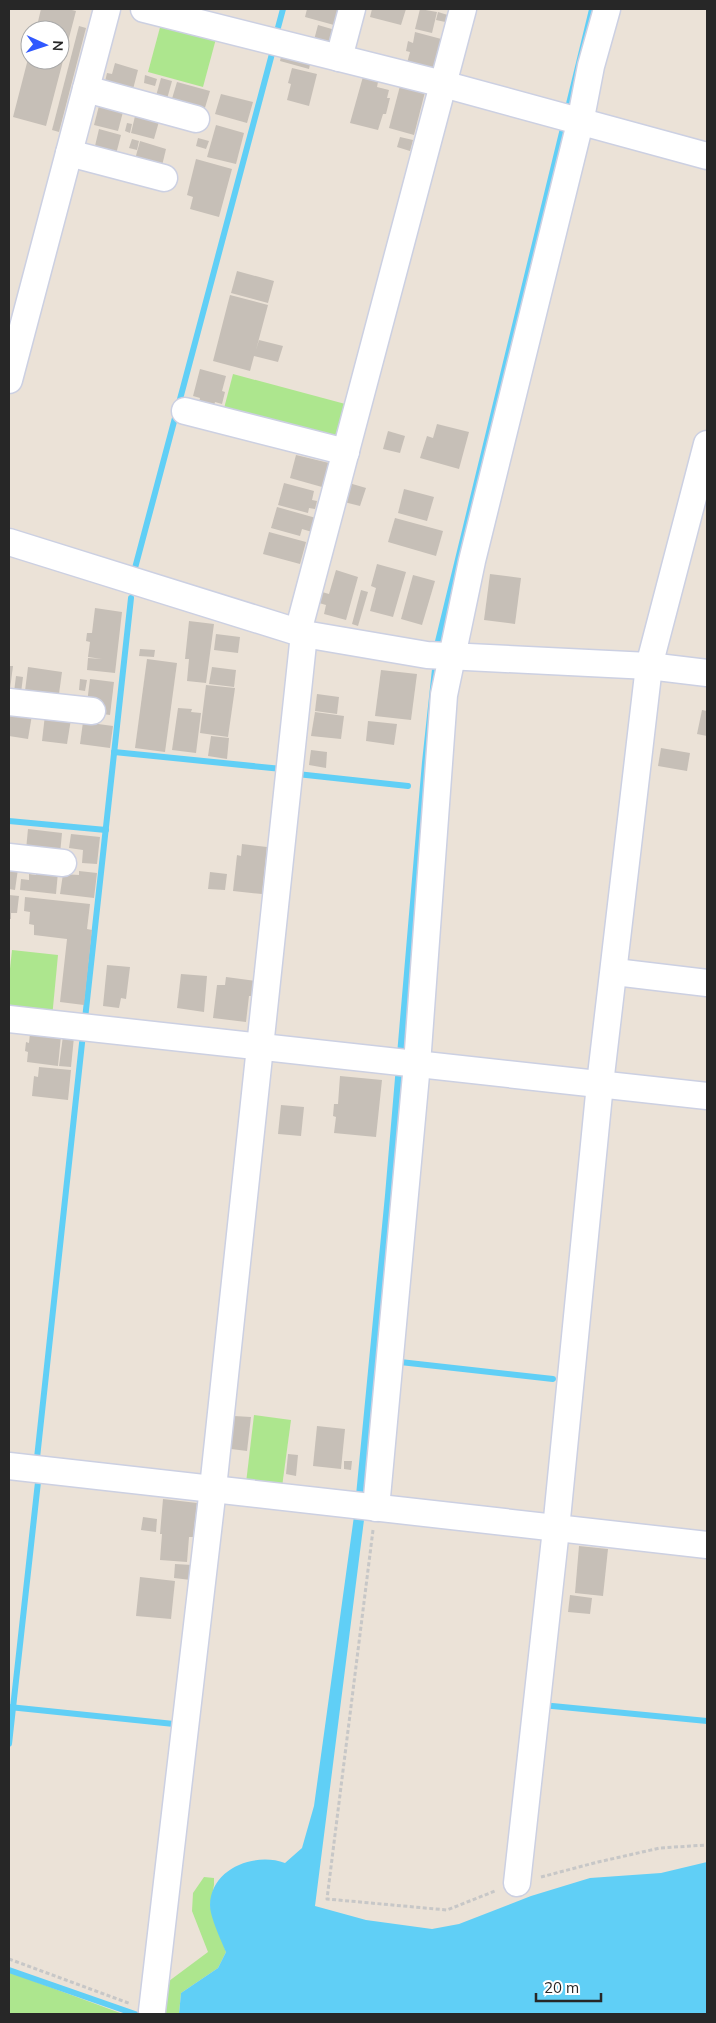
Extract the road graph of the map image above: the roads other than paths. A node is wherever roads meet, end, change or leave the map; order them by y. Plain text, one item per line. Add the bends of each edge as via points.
1 (107, 9) edge
2 (144, 9) edge
3 (352, 9) edge
4 (463, 9) edge
5 (607, 9) edge
6 (340, 58) junction
7 (442, 84) junction
8 (86, 89) junction
9 (196, 119) dead end
10 (571, 120) junction
11 (69, 153) junction
12 (707, 156) edge
13 (164, 178) dead end
14 (9, 380) edge
15 (185, 411) dead end
16 (707, 444) edge
17 (346, 452) junction
18 (9, 542) edge
19 (301, 633) junction
20 (443, 656) junction
21 (649, 666) junction
22 (707, 674) edge
23 (9, 702) edge
24 (92, 711) dead end
25 (9, 857) edge
26 (63, 863) dead end
27 (615, 972) junction
28 (707, 983) edge
29 (9, 1019) edge
30 (259, 1048) junction
31 (408, 1062) junction
32 (600, 1084) junction
33 (707, 1096) edge
34 (9, 1466) edge
35 (213, 1488) junction
36 (365, 1506) junction
37 (556, 1529) junction
38 (707, 1545) edge
39 (517, 1883) road end
40 (152, 2011) road end

1 - 8 street
2 - 6 street
3 - 6 street
4 - 7 street
5 - 10 street
6 - 7 street
7 - 10 street
7 - 17 street
8 - 9 street
8 - 11 street
10 - 12 street
10 - 20 street via 472,561
11 - 13 street
11 - 14 street
15 - 17 street
16 - 21 street
17 - 19 street
18 - 19 street
19 - 20 street
19 - 30 street
20 - 21 street
20 - 31 street via 444,695
21 - 22 street
21 - 27 street
23 - 24 street
25 - 26 street
27 - 28 street
27 - 32 street
29 - 30 street
30 - 31 street
30 - 35 street
31 - 32 street
31 - 36 street
32 - 33 street
32 - 37 street
34 - 35 street
35 - 36 street
35 - 40 street
36 - 37 street
37 - 38 street
37 - 39 street

